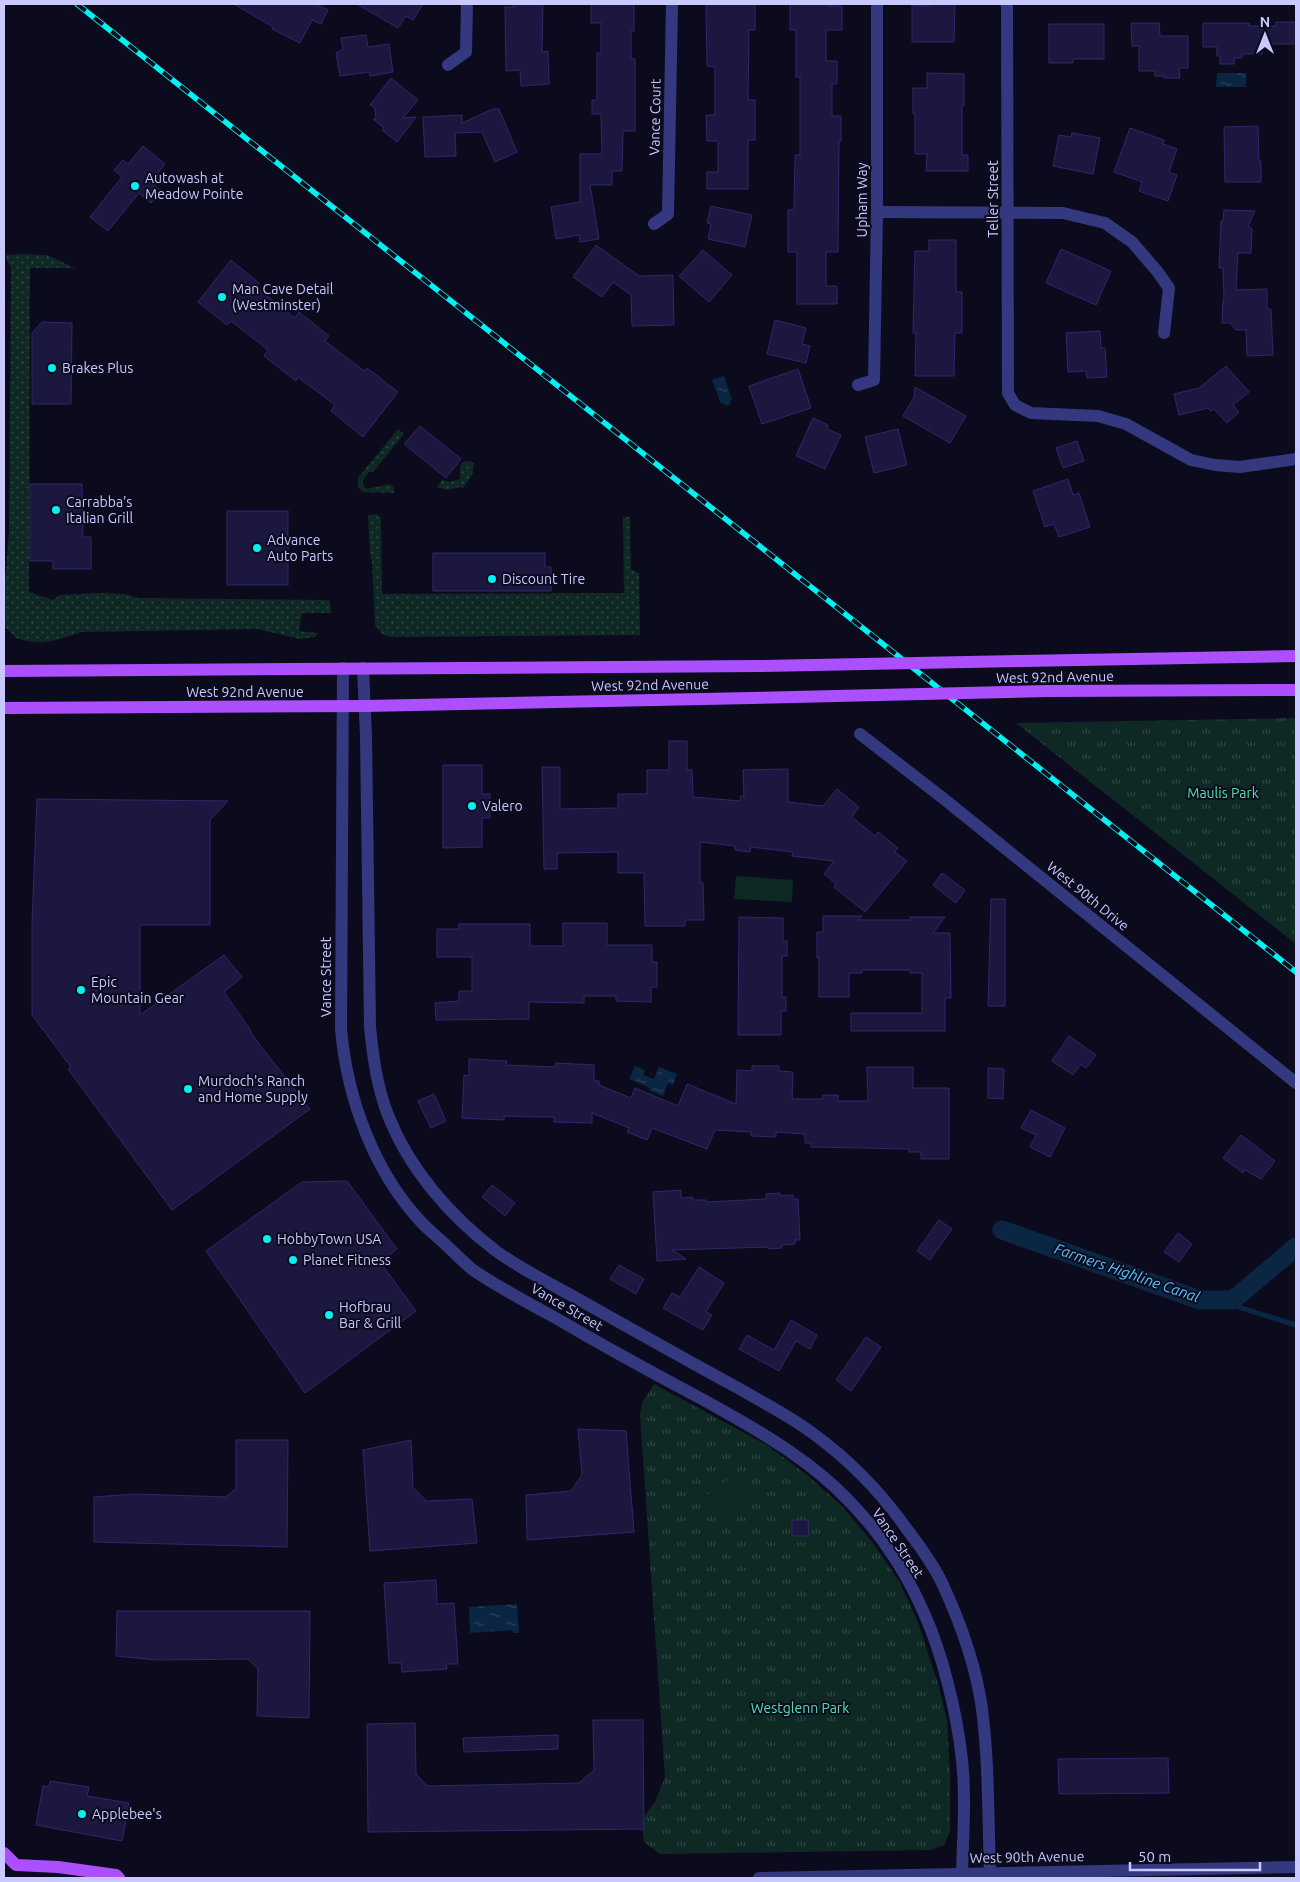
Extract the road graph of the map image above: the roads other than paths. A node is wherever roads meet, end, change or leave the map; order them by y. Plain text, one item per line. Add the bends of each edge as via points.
1 (467, 4) edge
2 (672, 4) edge
3 (878, 4) edge
4 (1007, 4) edge
5 (448, 65) dead end
6 (878, 212) junction
7 (1008, 213) junction
8 (654, 224) dead end
9 (1164, 334) dead end
10 (858, 385) dead end
11 (1296, 459) edge
12 (1296, 656) edge
13 (343, 668) junction
14 (363, 668) junction
15 (4, 672) edge
16 (1296, 690) edge
17 (342, 706) junction
18 (366, 706) junction
19 (4, 708) edge
20 (860, 734) dead end
21 (1296, 1083) edge
22 (4, 1853) edge
23 (1296, 1867) edge
24 (990, 1873) junction
25 (962, 1874) junction
26 (119, 1878) edge
27 (759, 1878) edge

1 - 5 street via 466,52
2 - 8 street, Vance Court via 668,214
3 - 6 street, Upham Way
4 - 7 street, Teller Street
6 - 7 street
6 - 10 street, Upham Way via 874,380
7 - 9 street via 1063,213 1105,223 1132,242 1169,288
7 - 11 street, Teller Street via 1008,394 1015,405 1030,413 1098,416 1126,424 1191,460 1214,465 1240,466
12 - 14 main road, West 92nd Avenue, bridge via 761,666
13 - 14 main road, West 92nd Avenue
13 - 15 main road, West 92nd Avenue
13 - 17 street, Vance Street
14 - 18 street, Vance Street
16 - 18 main road, West 92nd Avenue, bridge via 1048,691
17 - 18 main road, West 92nd Avenue
17 - 19 main road, West 92nd Avenue
17 - 25 street, Vance Street via 341,1029 351,1087 378,1159 423,1223 472,1268 767,1436 836,1488 862,1516 896,1561 916,1596 925,1613 942,1667 955,1716 962,1762
18 - 24 street, Vance Street via 370,1027 378,1084 401,1144 436,1194 497,1251 798,1422 846,1460 890,1504 942,1582 970,1653 985,1737
20 - 21 street, West 90th Drive
22 - 26 main road via 16,1865 58,1867
23 - 24 street, West 90th Avenue
24 - 25 street, West 90th Avenue
25 - 27 street, West 90th Avenue

